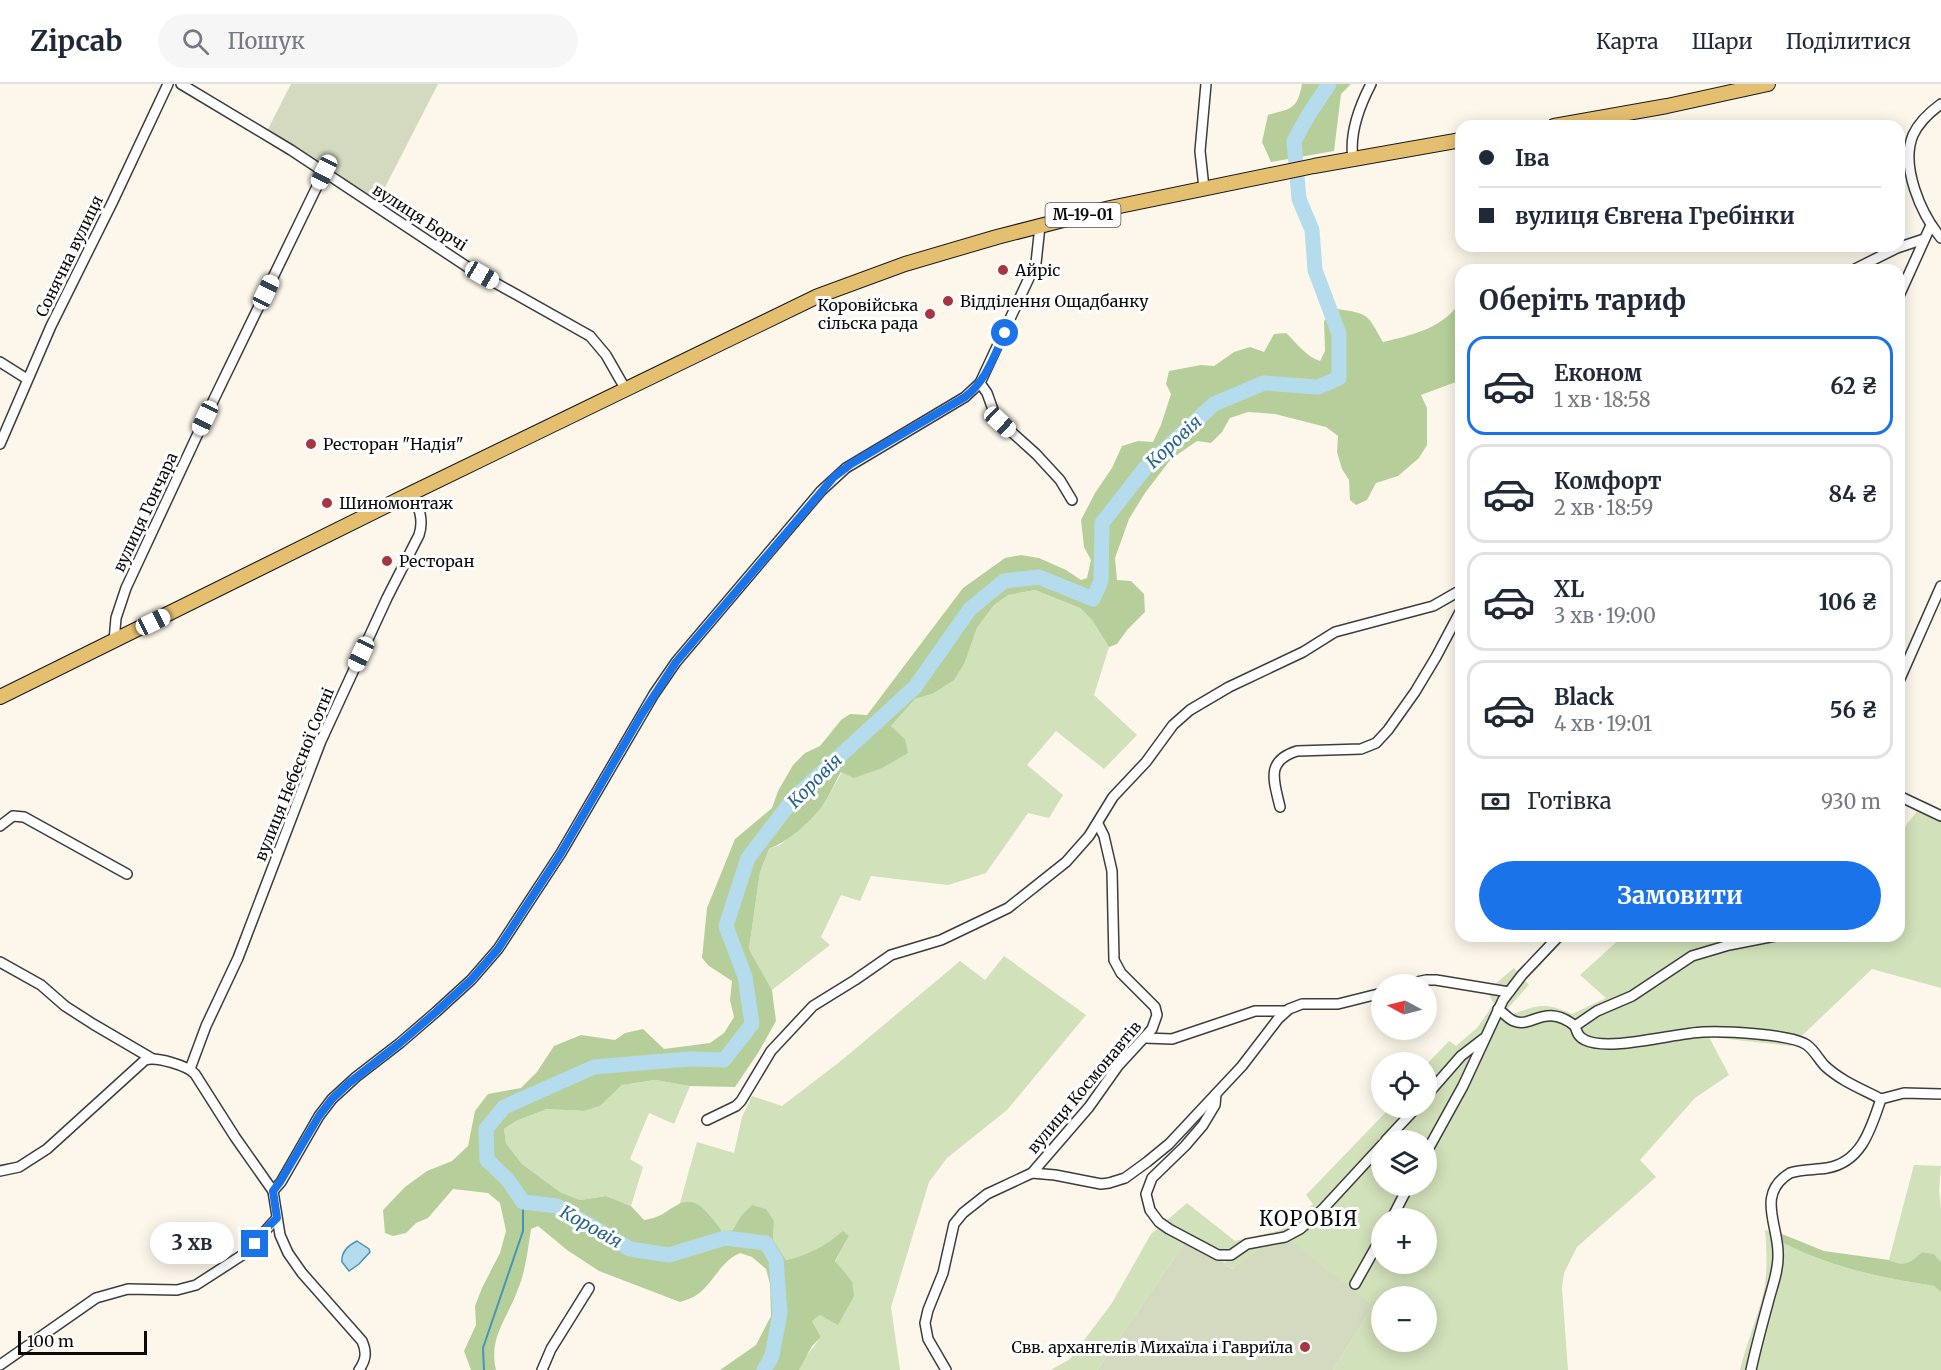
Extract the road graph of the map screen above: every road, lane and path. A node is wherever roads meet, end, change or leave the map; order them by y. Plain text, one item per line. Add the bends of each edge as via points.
1 (168, 84) edge
2 (181, 84) edge
3 (1206, 84) edge
4 (1371, 84) edge
5 (1768, 84) edge
6 (1941, 104) edge
7 (1588, 120) edge
8 (1455, 141) edge
9 (1353, 159) junction
10 (324, 172) junction
11 (1204, 188) junction
12 (1040, 226) junction
13 (1936, 226) edge
14 (1941, 238) edge
15 (1924, 239) junction
16 (1905, 245) edge
17 (1889, 252) edge
18 (1865, 264) edge
19 (1905, 283) edge
20 (0, 362) edge
21 (27, 379) junction
22 (980, 383) junction
23 (626, 390) junction
24 (0, 444) edge
25 (412, 493) junction
26 (1072, 500) dead end
27 (1941, 586) edge
28 (1455, 593) edge
29 (1455, 622) edge
30 (114, 641) junction
31 (1905, 667) edge
32 (0, 697) edge
33 (1905, 799) edge
34 (1280, 807) dead end
35 (1941, 816) edge
36 (1098, 824) junction
37 (0, 826) edge
38 (127, 874) dead end
39 (1553, 942) edge
40 (1744, 942) edge
41 (0, 962) edge
42 (1437, 980) edge
43 (1509, 992) junction
44 (1371, 996) edge
45 (1498, 1009) junction
46 (1286, 1011) junction
47 (1575, 1026) junction
48 (1485, 1037) junction
49 (1145, 1038) junction
50 (153, 1058) junction
51 (190, 1069) junction
52 (1437, 1083) edge
53 (1216, 1094) junction
54 (1941, 1094) edge
55 (1881, 1099) junction
56 (1407, 1118) edge
57 (707, 1120) dead end
58 (1395, 1130) edge
59 (1437, 1133) edge
60 (1371, 1157) edge
61 (0, 1171) edge
62 (1032, 1173) junction
63 (273, 1191) junction
64 (277, 1218) junction
65 (1371, 1255) edge
66 (1354, 1284) dead end
67 (589, 1288) dead end
68 (0, 1365) edge
69 (359, 1370) edge
70 (543, 1370) edge
71 (946, 1370) edge
72 (1751, 1370) edge

1 - 21 street, Сонячна вулиця
2 - 10 street, вулиця Борчі
3 - 11 street via 1200,151
4 - 9 street via 1356,116
5 - 7 main road
6 - 13 street via 1918,126 1909,150 1914,184
8 - 9 main road, М-19-01
9 - 11 main road, М-19-01
10 - 23 street, вулиця Борчі via 469,268 590,336
10 - 30 street, вулиця Гончара via 126,588 116,618
11 - 12 main road, М-19-01
12 - 22 street via 1036,263
12 - 23 main road, М-19-01 via 905,264 818,297
13 - 14 street
13 - 15 street
15 - 16 street
15 - 19 street
17 - 18 street
20 - 21 street
21 - 24 street, Сонячна вулиця
22 - 26 street via 996,418 1036,454
22 - 63 street via 965,397 846,468 821,491 676,662 498,949 436,1012 332,1099
23 - 25 main road, М-19-01
25 - 30 main road, М-19-01
25 - 51 street, вулиця Небесної Сотні via 420,512 419,535 321,741 236,964
27 - 31 street
28 - 36 street via 1433,606 1335,632 1205,701 1173,725 1113,797
29 - 34 street via 1415,692 1376,743 1365,748 1297,751 1279,761 1274,776
30 - 32 main road, М-19-01
33 - 35 street
36 - 49 street, вулиця Космонавтів via 1113,871 1114,960 1157,1012
36 - 57 street via 1072,856 1012,906 941,940 891,955 813,1006 771,1051 741,1101
37 - 38 street via 13,816 24,817
39 - 43 street
40 - 47 street via 1692,956 1632,996 1597,1011
41 - 50 street via 93,1024
42 - 43 street
43 - 45 street
44 - 46 street via 1334,1004 1299,1005
45 - 47 street via 1514,1022 1547,1015
45 - 48 street
46 - 49 street via 1255,1011 1172,1039
46 - 53 street
47 - 55 street via 1579,1036 1597,1043 1711,1032 1758,1034 1794,1041 1809,1047 1837,1075
48 - 52 street via 1461,1056
48 - 59 street
49 - 62 street, вулиця Космонавтів
50 - 51 street
50 - 61 street via 138,1065 47,1149 19,1167
51 - 63 street
53 - 60 street via 1215,1106 1198,1131 1146,1189 1152,1214 1166,1227 1215,1254 1228,1255 1247,1244 1286,1237 1300,1229
53 - 62 street via 1164,1149 1131,1175 1101,1184
54 - 55 street via 1904,1093
55 - 72 street via 1865,1140 1852,1158 1833,1167 1790,1173 1774,1190 1771,1216 1778,1259
56 - 58 street
62 - 71 street, вулиця Космонавтів via 987,1194 954,1224 925,1323 928,1339
63 - 64 street
64 - 68 street via 244,1254 196,1285 177,1290 129,1288 96,1298
64 - 69 street via 288,1253 358,1334 365,1357
65 - 66 street
67 - 70 street via 551,1349

